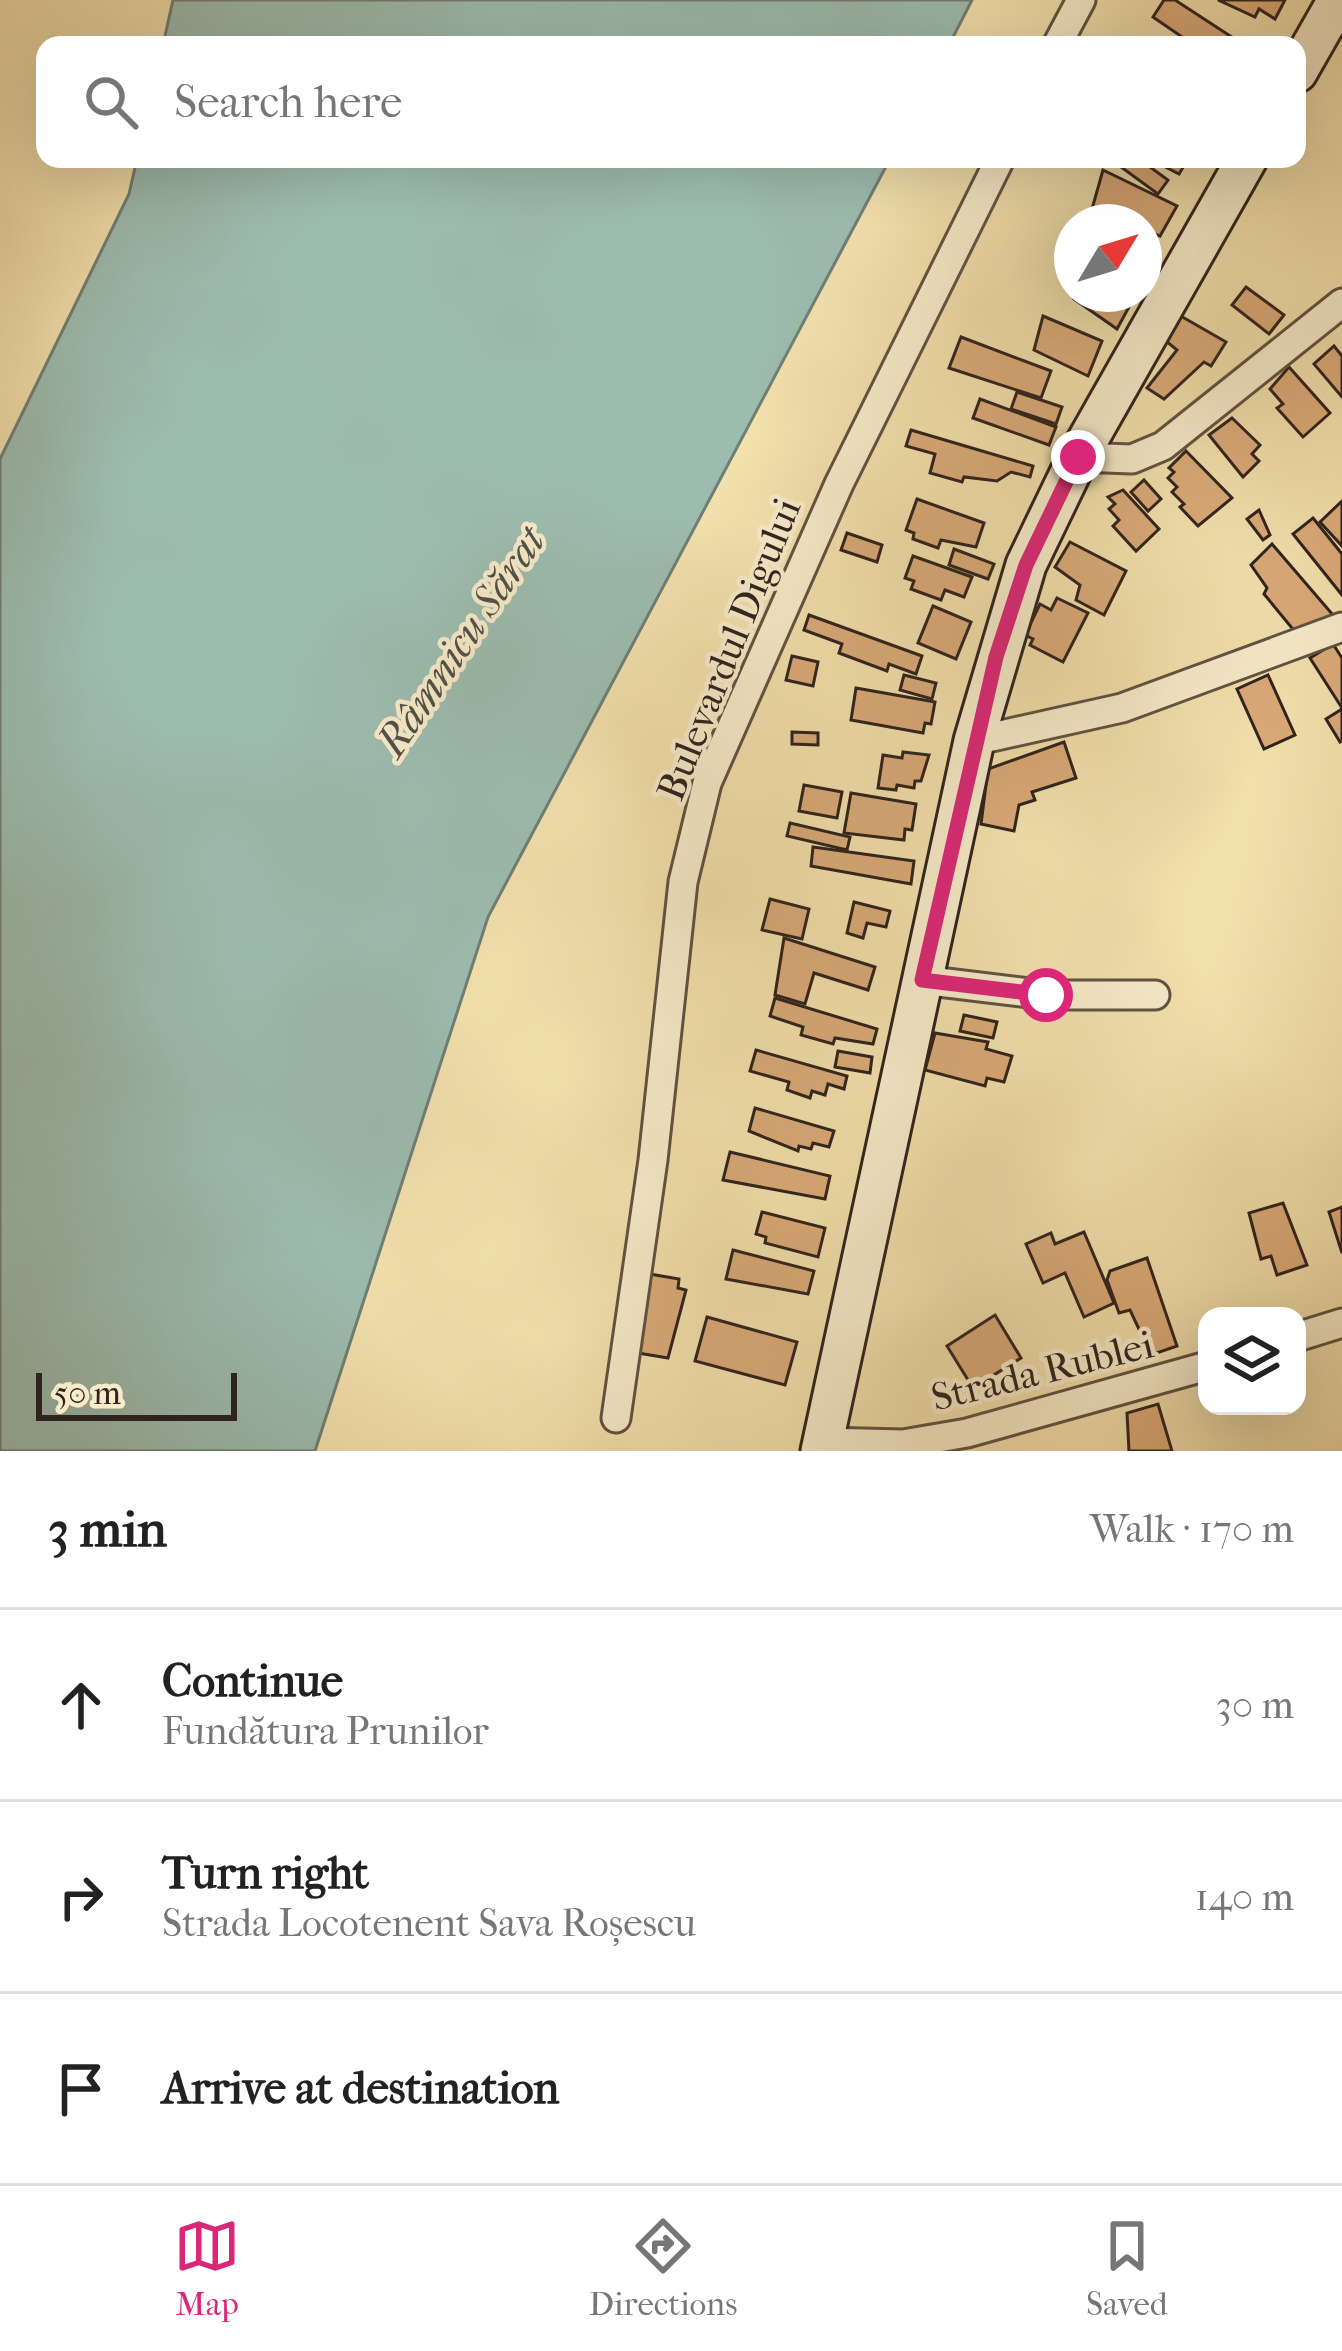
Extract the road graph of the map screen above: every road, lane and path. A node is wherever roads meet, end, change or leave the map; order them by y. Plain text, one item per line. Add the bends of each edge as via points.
1 (1081, 0) edge
2 (1338, 0) edge
3 (1062, 36) edge
4 (1306, 56) edge
5 (996, 168) edge
6 (1242, 168) edge
7 (1342, 303) edge
8 (1078, 457) junction
9 (1342, 627) edge
10 (974, 741) junction
11 (922, 980) junction
12 (1155, 995) dead end
13 (1342, 1323) edge
14 (1306, 1334) edge
15 (1198, 1369) edge
16 (616, 1418) dead end
17 (822, 1446) edge

1 - 3 street
2 - 4 street
5 - 16 street, Bulevardul Digului via 838,484 707,784 683,882
6 - 8 street
7 - 8 street via 1163,446 1132,459
8 - 10 street via 1026,565
9 - 10 street via 1122,708
10 - 11 street
11 - 12 street via 1046,995
11 - 17 street
13 - 14 street
15 - 17 street, Strada Rublei via 968,1433

